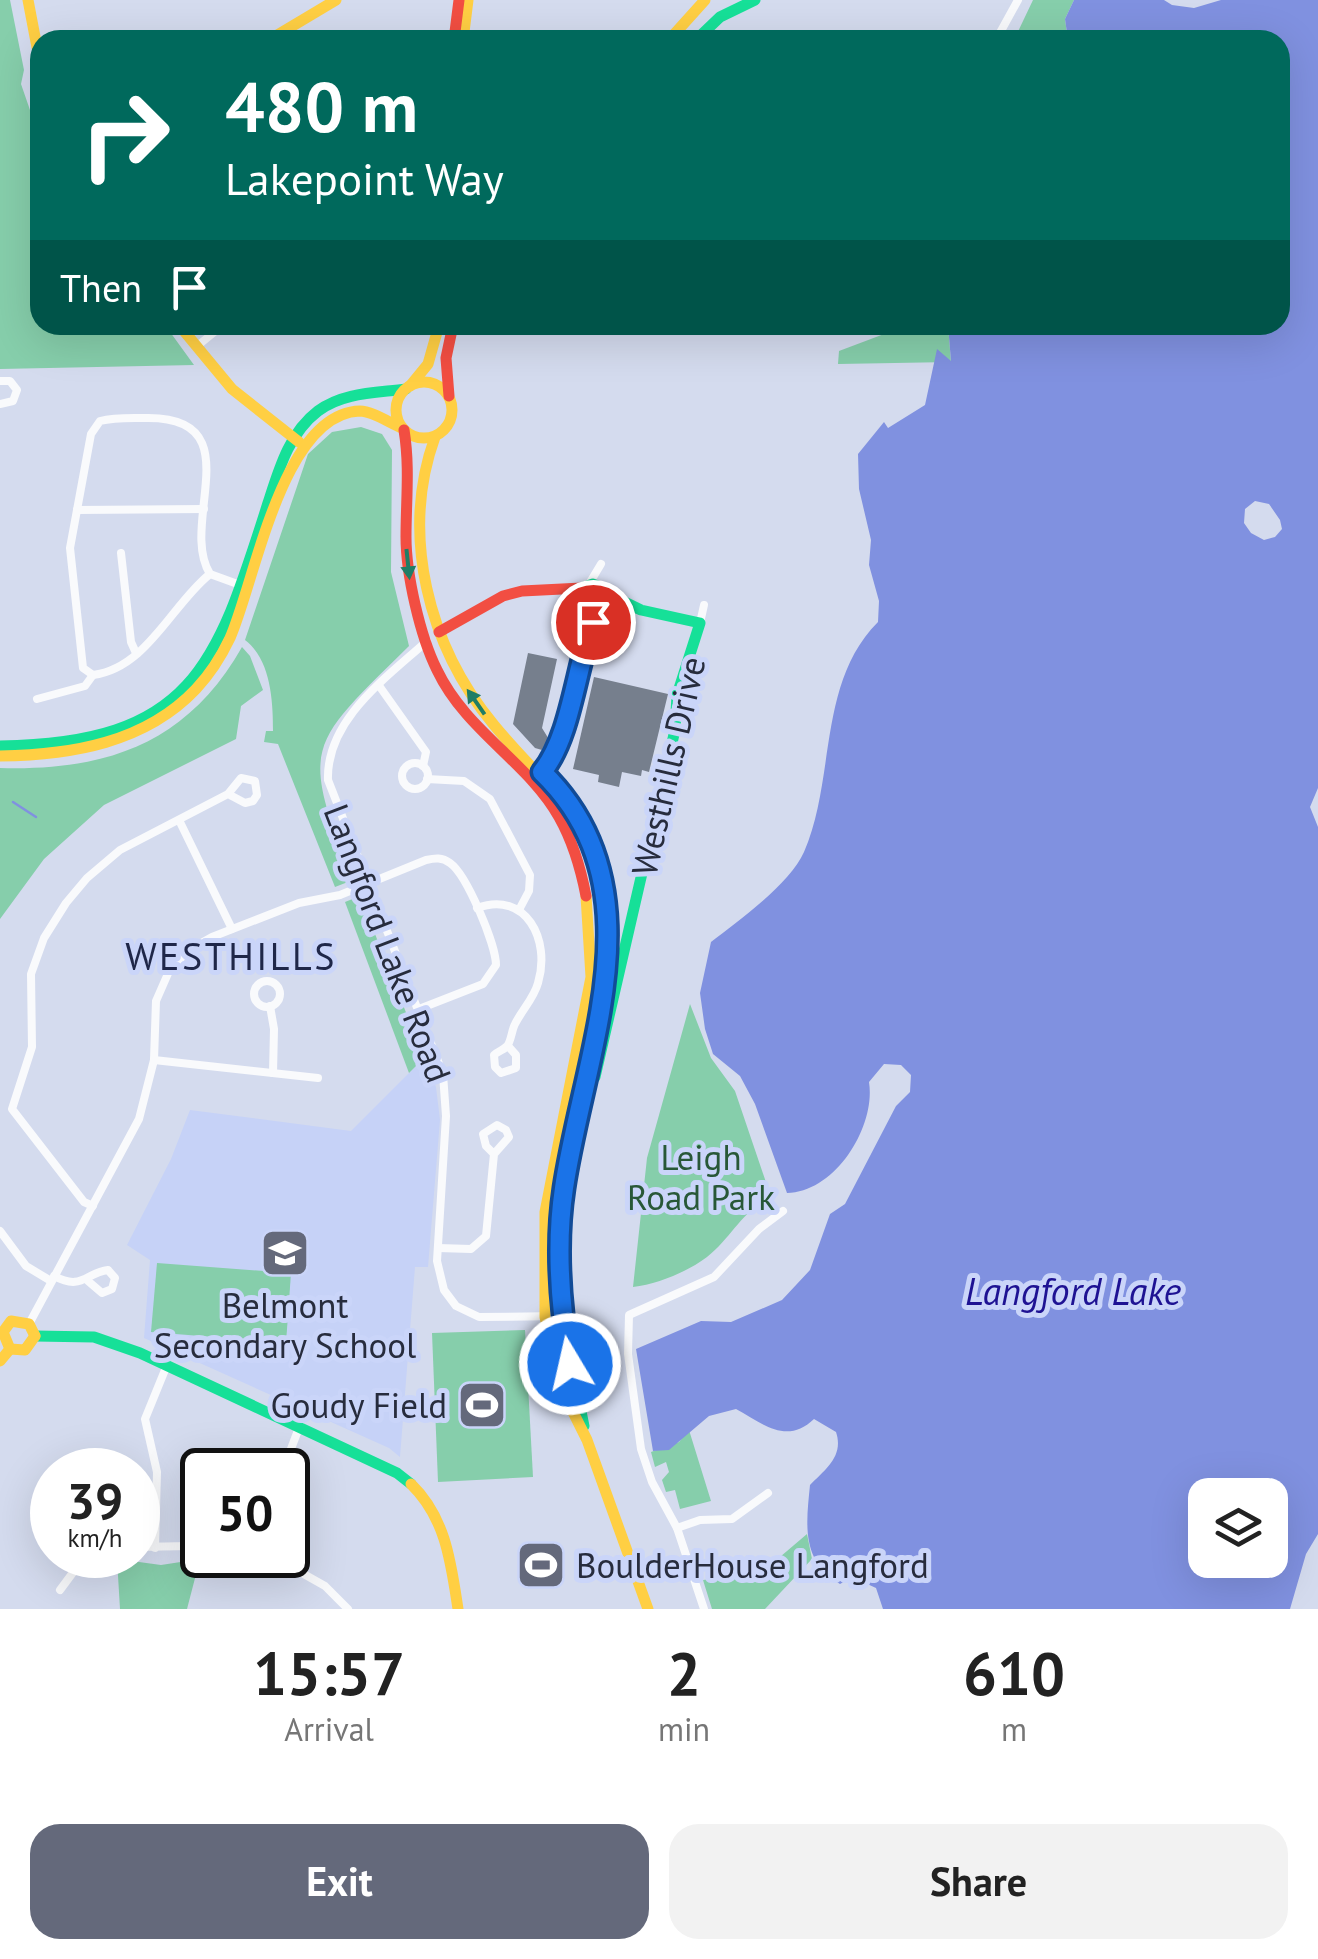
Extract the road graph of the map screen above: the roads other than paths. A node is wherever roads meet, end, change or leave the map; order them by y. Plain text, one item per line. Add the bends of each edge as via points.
1 (28, 0) edge
2 (336, 0) edge
3 (459, 0) edge
4 (468, 0) edge
5 (705, 0) edge
6 (724, 0) edge
7 (756, 0) edge
8 (1018, 0) edge
9 (737, 8) junction
10 (34, 30) edge
11 (286, 30) edge
12 (455, 30) edge
13 (464, 30) edge
14 (678, 30) edge
15 (706, 30) edge
16 (1002, 30) edge
17 (187, 335) edge
18 (211, 335) edge
19 (436, 335) edge
20 (451, 335) edge
21 (196, 347) junction
22 (0, 381) edge
23 (408, 388) junction
24 (448, 396) junction
25 (1, 404) edge
26 (0, 415) edge
27 (403, 429) junction
28 (435, 437) junction
29 (298, 441) junction
30 (204, 508) junction
31 (77, 510) junction
32 (121, 552) dead end
33 (210, 574) junction
34 (246, 586) junction
35 (585, 586) junction
36 (550, 591) junction
37 (606, 591) junction
38 (704, 605) dead end
39 (580, 607) junction
40 (641, 610) junction
41 (600, 613) junction
42 (700, 623) junction
43 (439, 632) junction
44 (584, 641) junction
45 (426, 643) junction
46 (136, 653) junction
47 (92, 675) junction
48 (380, 687) junction
49 (38, 699) dead end
50 (0, 746) edge
51 (0, 756) edge
52 (423, 766) junction
53 (542, 772) junction
54 (427, 779) junction
55 (532, 785) junction
56 (228, 794) dead end
57 (179, 820) junction
58 (366, 884) junction
59 (477, 908) junction
60 (520, 908) junction
61 (232, 929) junction
62 (270, 1006) dead end
63 (419, 1009) junction
64 (508, 1046) dead end
65 (154, 1060) junction
66 (273, 1073) junction
67 (318, 1078) dead end
68 (494, 1154) dead end
69 (569, 1158) junction
70 (93, 1206) junction
71 (784, 1210) dead end
72 (0, 1231) edge
73 (438, 1248) junction
74 (53, 1279) junction
75 (88, 1281) dead end
76 (562, 1316) junction
77 (545, 1317) junction
78 (4, 1321) edge
79 (32, 1330) junction
80 (10, 1349) junction
81 (0, 1362) edge
82 (167, 1365) junction
83 (300, 1425) junction
84 (587, 1440) junction
85 (152, 1448) edge
86 (291, 1448) edge
87 (768, 1493) dead end
88 (677, 1528) junction
89 (69, 1578) edge
90 (310, 1578) edge
91 (60, 1590) dead end
92 (348, 1609) edge
93 (458, 1609) edge
94 (648, 1609) edge
95 (704, 1609) edge

1 - 10 main road
2 - 11 main road
3 - 12 main road
4 - 13 main road
5 - 14 main road
6 - 9 main road
7 - 9 main road
8 - 16 street
9 - 15 main road
17 - 21 main road
18 - 21 street
19 - 23 main road via 428,364
20 - 24 main road
21 - 29 main road via 232,389
22 - 25 street via 17,390 13,402
23 - 24 main road via 427,382
23 - 27 main road via 397,404
23 - 29 main road via 331,402 307,420
24 - 28 main road via 451,420
25 - 26 street
27 - 28 main road via 418,438
27 - 29 main road via 377,412 349,409
27 -> 45 main road via 410,466 407,557
28 - 43 main road via 424,470 421,538
29 - 34 main road
30 - 31 street
30 - 31 street via 207,459 189,428 164,418 108,418 96,424
30 - 33 street via 202,553
31 - 47 street via 69,566 79,659
32 - 46 street
33 - 34 street
33 - 46 street
34 - 50 main road via 208,660 163,707 74,744
34 - 51 main road via 233,638 214,669 164,717 96,749
35 - 36 main road, Langford Lake Road
35 - 37 main road
35 - 37 street via 601,564
35 - 39 main road
36 - 39 main road
36 - 43 main road, Langford Lake Road via 489,601
37 - 40 main road
37 - 41 main road
38 - 42 street, Westhills Drive
39 - 41 main road
39 - 44 street
40 - 41 main road
40 - 42 main road
41 - 44 street
42 - 69 main road, Westhills Drive via 677,695 656,818 582,1131
43 - 45 street, Langford Lake Road
53 -> 43 main road via 476,703
44 - 53 street via 560,743
45 - 48 street, Langford Lake Road
45 - 55 main road via 466,717
46 - 47 street
47 - 49 street via 85,686
48 - 52 street via 426,752
48 - 58 street, Langford Lake Road via 342,726 327,767 331,796
52 - 54 street
52 - 54 street via 409,764 403,782 417,788
53 - 55 street
53 - 69 main road via 584,830 606,912 602,1010
54 - 60 street via 464,781 490,800 530,875
55 - 77 main road via 574,847 592,950 585,1018 545,1212
56 - 57 street
57 - 61 street
57 - 70 street via 134,841 87,878 51,926 31,974 32,1048 12,1109
58 - 59 street via 441,858 456,868
58 - 61 street
58 - 63 street, Langford Lake Road
59 - 60 street via 501,902
59 - 63 street via 496,954 493,974 484,984
60 - 64 street via 539,939 541,969
61 - 65 street via 189,950 163,980
62 - 66 street
63 - 73 street, Langford Lake Road via 445,1088
65 - 66 street
65 - 70 street via 139,1119
66 - 67 street
68 - 73 street via 486,1236 470,1249
69 - 76 main road via 560,1226
70 - 74 street
71 - 88 street via 714,1277 629,1315 642,1449
72 - 74 street via 26,1266
73 - 77 street, Langford Lake Road via 439,1280 464,1311 487,1319
74 - 75 street
74 - 79 street
76 - 77 street, Langford Lake Road
76 - 84 main road
77 - 84 main road via 561,1388
78 - 79 main road via 19,1320
78 - 80 main road
79 - 80 main road via 25,1350
79 - 82 main road via 94,1337
80 - 81 main road
82 - 83 main road
82 - 85 street via 145,1419
83 - 86 street
83 - 93 main road via 381,1463 428,1498
84 - 94 main road
87 - 88 street via 732,1519
88 - 95 street
89 - 91 street
90 - 92 street

